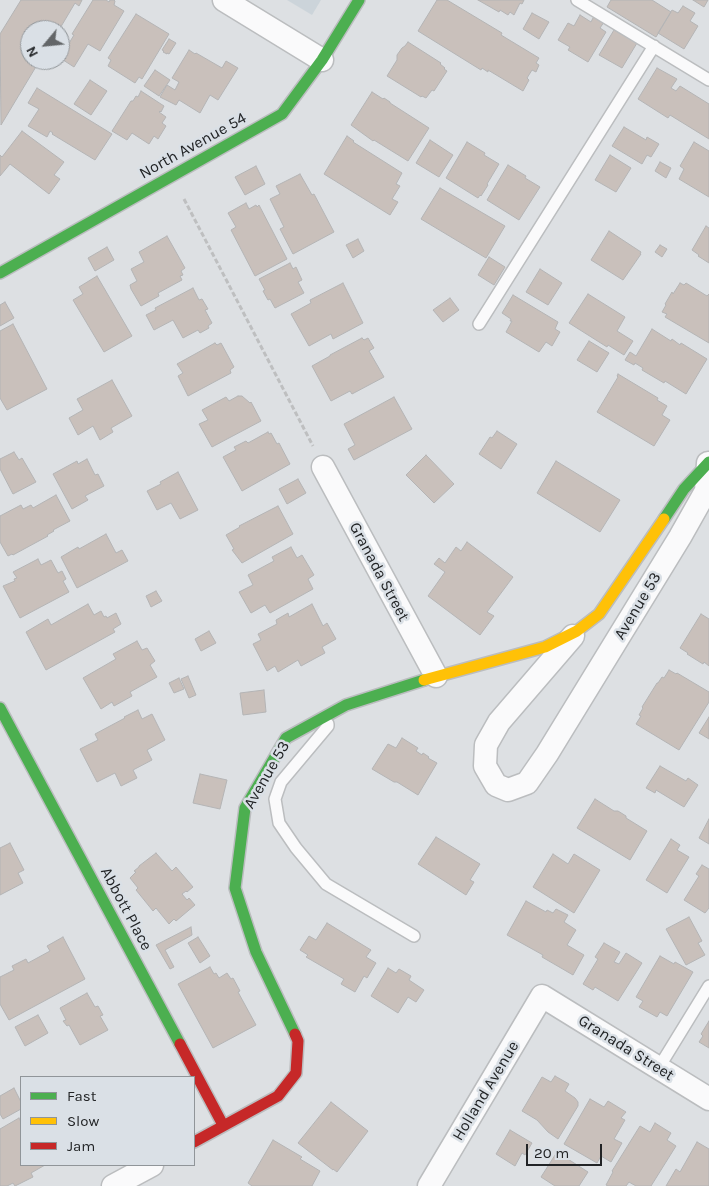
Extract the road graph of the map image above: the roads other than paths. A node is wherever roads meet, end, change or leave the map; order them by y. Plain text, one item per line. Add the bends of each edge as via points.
1 (224, 0) edge
2 (359, 0) edge
3 (578, 0) edge
4 (654, 46) junction
5 (322, 60) junction
6 (709, 80) edge
7 (0, 273) edge
8 (479, 324) dead end
9 (709, 463) edge
10 (323, 467) road end
11 (577, 631) junction
12 (436, 676) junction
13 (0, 708) edge
14 (328, 715) junction
15 (414, 936) dead end
16 (709, 986) edge
17 (542, 996) joint
18 (658, 1069) junction
19 (709, 1099) edge
20 (224, 1125) junction
21 (195, 1141) edge
22 (150, 1166) edge
23 (113, 1186) edge
24 (429, 1186) edge

1 - 5 street
2 - 5 street, North Avenue 54
3 - 4 lane
4 - 6 lane
4 - 8 lane
5 - 7 street, North Avenue 54 via 282,114
9 - 11 street, Avenue 53 via 684,490 599,614
9 - 11 street, Avenue 53 via 706,491 547,754 527,783 508,790 496,785 485,766 486,745 499,722
10 - 12 street, Granada Street
11 - 12 street, Avenue 53 via 545,647
12 - 14 street, Avenue 53 via 346,705
13 - 20 street, Abbott Place
14 - 15 lane via 328,726 280,782 275,799 279,823 326,884
14 - 20 street, Avenue 53 via 286,738 245,808 235,888 256,952 298,1041 296,1073 278,1096
16 - 18 lane
17 - 18 street, Granada Street
17 - 24 street, Holland Avenue
18 - 19 street, Granada Street
20 - 21 street, Avenue 53
22 - 23 street

